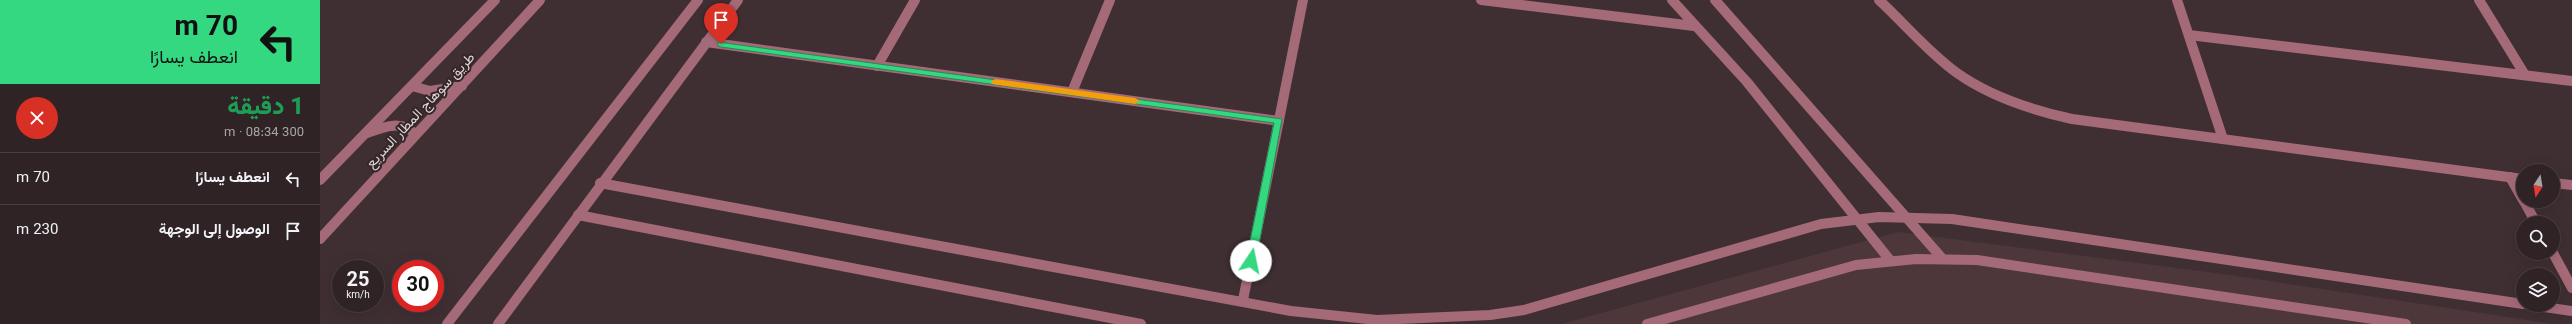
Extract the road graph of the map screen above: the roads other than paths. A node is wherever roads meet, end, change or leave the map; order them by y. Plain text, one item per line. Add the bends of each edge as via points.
1 (495, 0) edge
2 (540, 0) edge
3 (698, 0) edge
4 (738, 0) edge
5 (915, 0) edge
6 (1110, 0) edge
7 (1303, 0) edge
8 (1482, 0) edge
9 (1672, 0) edge
10 (1715, 0) edge
11 (1879, 0) edge
12 (2177, 0) edge
13 (2479, 0) edge
14 (1694, 26) junction
15 (2189, 35) junction
16 (706, 42) junction
17 (877, 66) junction
18 (2525, 75) junction
19 (2572, 81) edge
20 (412, 86) junction
21 (462, 86) junction
22 (1072, 92) junction
23 (1279, 121) junction
24 (364, 134) junction
25 (415, 136) junction
26 (2223, 139) junction
27 (2510, 177) junction
28 (2516, 178) edge
29 (320, 180) edge
30 (600, 183) junction
31 (2560, 184) edge
32 (2572, 185) edge
33 (2516, 188) edge
34 (578, 215) junction
35 (1905, 216) junction
36 (1855, 219) junction
37 (320, 239) edge
38 (1941, 257) junction
39 (1889, 259) junction
40 (2557, 260) edge
41 (2572, 288) edge
42 (1243, 300) junction
43 (2516, 303) edge
44 (2560, 309) edge
45 (2572, 311) edge
46 (1490, 320) edge
47 (1412, 322) edge
48 (447, 324) edge
49 (498, 324) edge
50 (1141, 324) edge
51 (1647, 324) edge
52 (2406, 324) edge

1 - 20 street, طريق سوهاج المطار السريع
2 - 21 street, طريق سوهاج المطار السريع
3 - 48 street
4 - 16 street
5 - 17 street
6 - 22 street
7 - 23 street
8 - 14 street
9 - 14 street
10 - 35 street
11 - 26 street via 1956,72 1980,88 2010,101 2072,119
12 - 15 street
13 - 18 street
14 - 36 street via 1747,82
15 - 18 street
15 - 26 street
16 - 17 street
16 - 30 street
17 - 22 street
18 - 19 street
20 - 21 street via 432,91
20 - 24 street, طريق سوهاج المطار السريع
21 - 25 street, طريق سوهاج المطار السريع
22 - 23 street
23 - 42 street
24 - 25 street via 392,126 404,126 412,130
24 - 29 street, طريق سوهاج المطار السريع
25 - 37 street, طريق سوهاج المطار السريع
26 - 27 street
27 - 28 street
27 - 33 street
30 - 34 street
30 - 42 street
31 - 32 street
34 - 49 street
34 - 50 street
35 - 36 street
35 - 38 street
35 - 43 street via 1952,219
36 - 39 street
36 - 46 street via 1814,226
38 - 39 street
38 - 52 street via 1977,260
39 - 51 street via 1856,265
40 - 41 street
42 - 47 street via 1291,311
44 - 45 street
46 - 47 street

